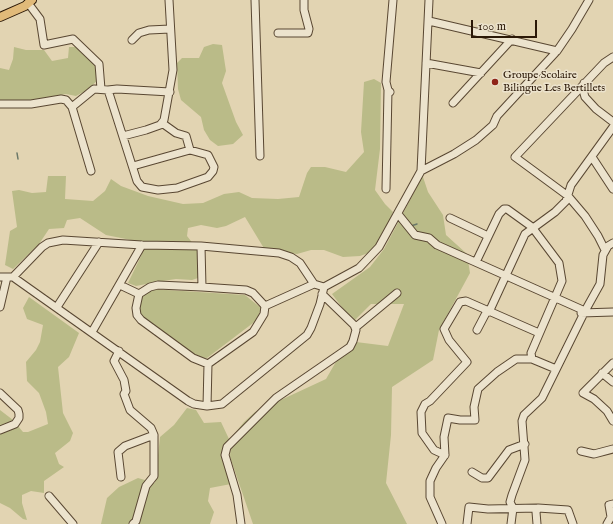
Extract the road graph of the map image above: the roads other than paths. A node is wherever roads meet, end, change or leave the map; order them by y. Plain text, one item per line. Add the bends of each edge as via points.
1 (169, 0) edge
2 (255, 0) edge
3 (304, 0) edge
4 (393, 0) edge
5 (429, 0) edge
6 (589, 0) edge
7 (30, 2) edge
8 (0, 18) edge
9 (429, 21) junction
10 (170, 29) junction
11 (278, 33) dead end
12 (512, 39) junction
13 (132, 40) dead end
14 (557, 51) junction
15 (613, 57) edge
16 (426, 63) junction
17 (481, 73) junction
18 (585, 83) junction
19 (105, 89) junction
20 (170, 92) junction
21 (453, 103) dead end
22 (0, 104) edge
23 (72, 107) junction
24 (162, 122) junction
25 (613, 122) edge
26 (613, 127) edge
27 (123, 136) junction
28 (190, 150) junction
29 (260, 156) dead end
30 (592, 157) junction
31 (133, 166) junction
32 (91, 171) dead end
33 (421, 171) junction
34 (613, 188) edge
35 (386, 189) dead end
36 (568, 196) junction
37 (398, 214) junction
38 (450, 218) dead end
39 (532, 227) junction
40 (488, 236) junction
41 (99, 242) junction
42 (613, 243) edge
43 (142, 245) junction
44 (201, 246) junction
45 (605, 250) junction
46 (476, 262) junction
47 (507, 276) junction
48 (7, 277) edge
49 (314, 284) junction
50 (120, 285) junction
51 (202, 287) junction
52 (323, 291) junction
53 (397, 293) dead end
54 (139, 294) junction
55 (555, 298) junction
56 (265, 306) junction
57 (0, 307) edge
58 (57, 307) junction
59 (488, 311) junction
60 (583, 312) junction
61 (613, 312) edge
62 (356, 327) junction
63 (477, 330) dead end
64 (92, 332) junction
65 (539, 333) junction
66 (119, 351) junction
67 (532, 359) junction
68 (613, 363) edge
69 (208, 364) junction
70 (556, 369) junction
71 (602, 373) junction
72 (613, 382) edge
73 (0, 392) edge
74 (207, 406) junction
75 (613, 421) edge
76 (0, 430) edge
77 (154, 435) junction
78 (524, 444) junction
79 (613, 449) edge
80 (581, 451) dead end
81 (445, 455) junction
82 (472, 472) dead end
83 (121, 477) dead end
84 (49, 496) dead end
85 (613, 504) edge
86 (513, 508) junction
87 (538, 508) junction
88 (136, 523) edge
89 (73, 524) edge
90 (240, 524) edge
91 (442, 524) edge
92 (467, 524) edge
93 (511, 524) edge
94 (537, 524) edge
95 (573, 524) edge
96 (607, 524) edge

1 - 10 street
2 - 29 street
3 - 11 street via 308,33
4 - 35 street via 386,82 390,92
5 - 9 street
6 - 14 street
7 - 8 main road
7 - 19 street via 40,19 44,45 73,39 99,64
9 - 12 street
9 - 16 street
10 - 13 street via 149,30 139,33
10 - 20 street via 173,70
12 - 14 street
12 - 17 street
14 - 33 street via 497,116 493,125 476,140
15 - 18 street
16 - 17 street
16 - 33 street
17 - 21 street
18 - 25 street via 585,97
18 - 36 street via 515,157
19 - 20 street
19 - 23 street via 94,89
19 - 27 street
20 - 24 street
22 - 23 street via 31,104 62,99
23 - 32 street
24 - 27 street via 146,130
24 - 28 street via 175,132 186,136
26 - 30 street
27 - 31 street
28 - 31 street
28 - 31 street via 208,156 214,167 213,171 208,177 177,188 163,190 142,187 137,182
30 - 34 street
30 - 36 street via 571,185
33 - 37 street
36 - 39 street via 555,212
36 - 45 street via 585,216
37 - 46 street via 415,235 429,238 437,246
37 - 52 street via 380,247 370,259
38 - 40 street
39 - 40 street via 514,213 504,209
39 - 47 street via 523,236
39 - 55 street via 561,268 562,280
40 - 46 street
41 - 43 street
41 - 48 street via 64,240 48,243
41 - 58 street
42 - 45 street
43 - 44 street
43 - 50 street
44 - 49 street via 279,253 291,257 300,263
44 - 51 street
45 - 60 street via 600,284
46 - 47 street
47 - 55 street
47 - 59 street
48 - 57 street
48 - 58 street
49 - 52 street
49 - 56 street
50 - 54 street
50 - 64 street
51 - 54 street via 158,285
51 - 56 street via 246,290 253,293
52 - 62 street
52 - 74 street via 307,335 222,404
53 - 62 street
54 - 69 street via 136,308 141,320 193,358
55 - 60 street
55 - 65 street
56 - 69 street via 264,314 253,332
58 - 64 street
59 - 63 street
59 - 65 street
59 - 81 street via 462,301 444,329 449,340 467,362 425,404 421,412 422,433 434,450
60 - 61 street
60 - 70 street
62 - 90 street via 350,347 276,398 227,447 225,455 237,495
64 - 66 street
65 - 67 street via 531,353
66 - 74 street via 188,401
66 - 77 street via 114,362 124,380 124,394 130,410 151,428
67 - 70 street
67 - 81 street via 513,360 479,388 474,407 476,420 448,418 444,437
68 - 71 street
69 - 74 street
70 - 78 street via 542,398 524,415
71 - 72 street
71 - 75 street via 583,393 607,411
73 - 76 street via 19,414 14,424
77 - 83 street via 125,446 118,452
77 - 88 street via 155,473 146,486
78 - 82 street via 508,450 488,478 482,478
78 - 86 street via 525,460 510,502
79 - 80 street via 594,454
81 - 91 street via 430,481 430,497
84 - 89 street
85 - 96 street via 609,505 611,517
86 - 87 street
86 - 92 street via 469,507
86 - 93 street
87 - 94 street
87 - 95 street via 568,510

